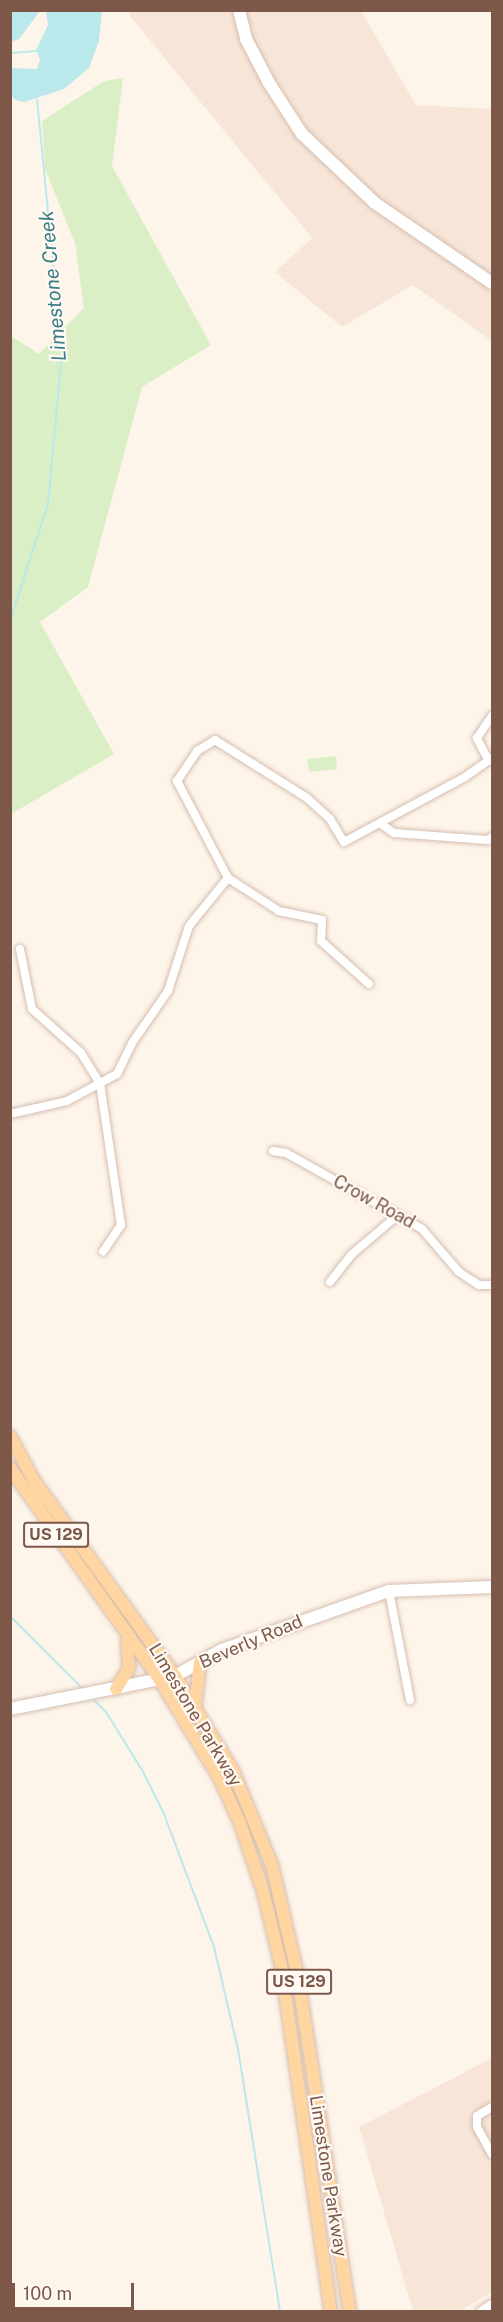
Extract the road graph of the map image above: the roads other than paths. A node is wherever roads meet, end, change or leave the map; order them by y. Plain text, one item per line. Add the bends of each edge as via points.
1 (239, 10) edge
2 (492, 283) edge
3 (492, 716) edge
4 (491, 759) edge
5 (380, 823) junction
6 (492, 837) edge
7 (228, 879) junction
8 (20, 949) dead end
9 (369, 984) dead end
10 (100, 1083) junction
11 (10, 1114) edge
12 (273, 1151) dead end
13 (399, 1215) junction
14 (103, 1252) dead end
15 (330, 1282) dead end
16 (492, 1285) edge
17 (10, 1436) edge
18 (10, 1468) edge
19 (492, 1587) edge
20 (389, 1591) junction
21 (124, 1630) junction
22 (200, 1662) junction
23 (175, 1676) junction
24 (160, 1680) junction
25 (116, 1689) junction
26 (410, 1700) dead end
27 (195, 1708) junction
28 (10, 1709) edge
29 (492, 2107) edge
30 (492, 2154) edge
31 (492, 2304) edge
32 (331, 2312) edge
33 (350, 2312) edge
34 (480, 2312) edge

1 - 2 street via 246,39 302,134 375,203
3 - 4 street via 477,738
4 - 5 street
5 - 6 street via 394,833 488,840
5 - 7 street via 345,842 330,819 307,798 215,740 197,751 177,781
7 - 9 street via 279,911 322,920 321,941
7 - 10 street via 189,926 168,991 117,1074
8 - 10 street via 32,1009 81,1053
10 - 11 street via 67,1101
10 - 14 street via 121,1225
12 - 13 street, Crow Road via 286,1153
13 - 15 street via 351,1255
13 - 16 street, Crow Road via 422,1229 459,1272 479,1285
17 - 23 main road, Limestone Parkway / US 129 via 34,1481
18 - 21 main road, Limestone Parkway / US 129
19 - 20 street, Beverly Road
20 - 22 street, Beverly Road via 310,1617
20 - 26 street
21 - 24 main road, Limestone Parkway / US 129
21 - 25 main road via 131,1659 124,1680
22 - 23 street, Beverly Road
22 - 27 main road
23 - 24 street, Beverly Road
23 - 27 main road, Limestone Parkway / US 129
24 - 25 street, Beverly Road
24 - 32 main road, Limestone Parkway / US 129 via 220,1779 263,1891 281,1965
25 - 28 street, Beverly Road
27 - 33 main road, Limestone Parkway / US 129 via 234,1771 274,1876 298,1977
29 - 30 street via 477,2116 477,2127
31 - 34 street

